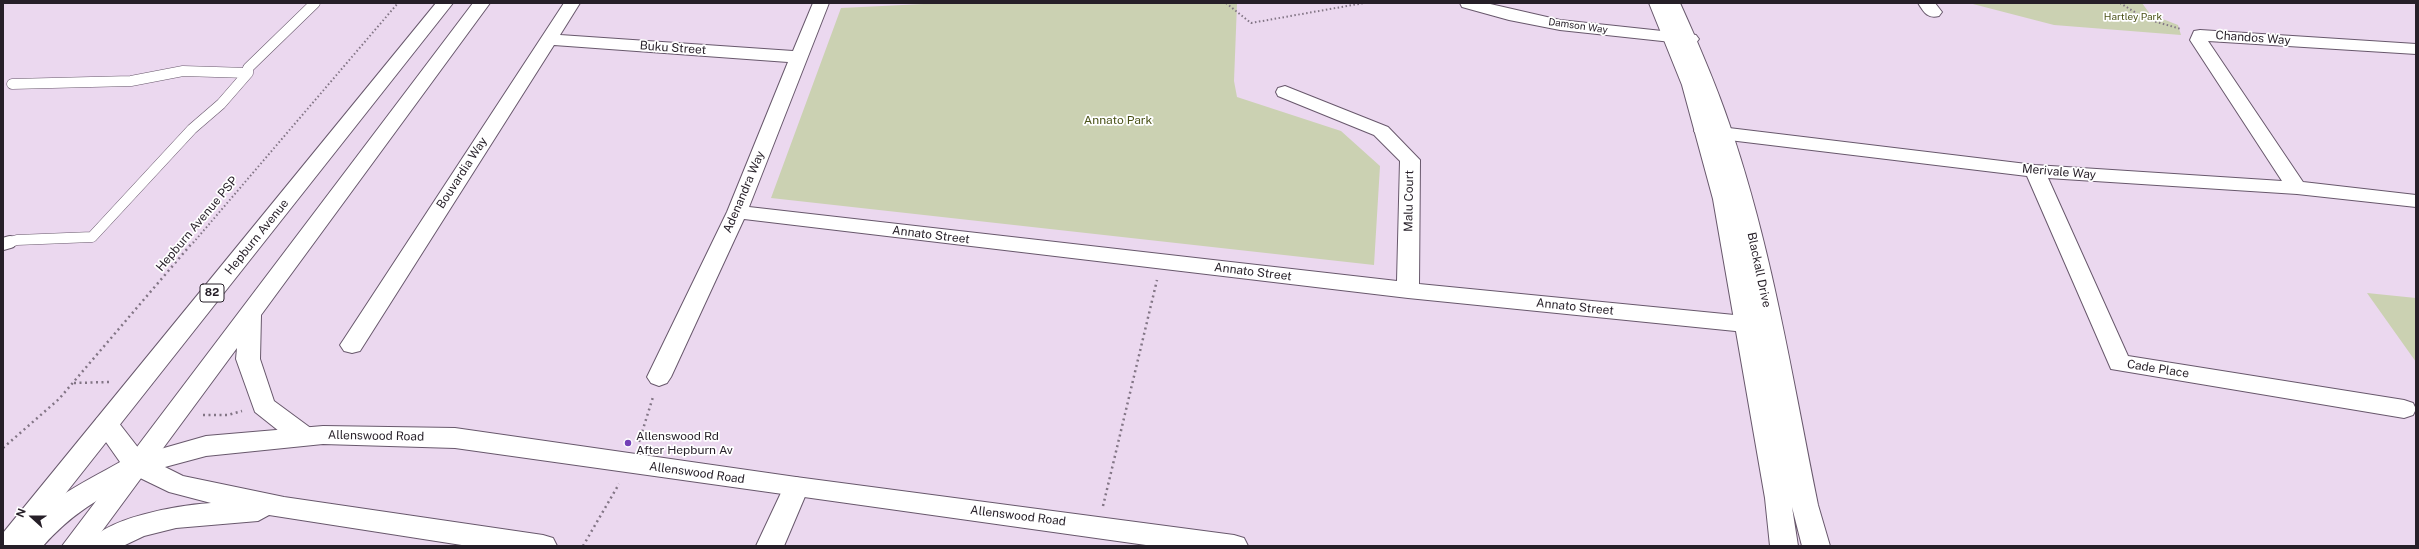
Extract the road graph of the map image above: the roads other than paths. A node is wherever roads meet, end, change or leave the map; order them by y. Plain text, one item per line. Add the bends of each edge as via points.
1 (315, 3) edge
2 (445, 3) edge
3 (482, 3) edge
4 (572, 3) edge
5 (821, 3) edge
6 (1468, 3) edge
7 (1657, 3) edge
8 (1672, 3) edge
9 (548, 39) junction
10 (1681, 39) junction
11 (2416, 49) edge
12 (798, 57) junction
13 (248, 73) junction
14 (12, 84) dead end
15 (1285, 92) dead end
16 (1714, 132) junction
17 (2036, 171) junction
18 (2297, 188) junction
19 (2416, 201) edge
20 (736, 212) junction
21 (3, 244) edge
22 (1408, 290) junction
23 (250, 314) junction
24 (1758, 325) junction
25 (352, 345) dead end
26 (659, 378) dead end
27 (2404, 409) dead end
28 (106, 425) junction
29 (303, 436) junction
30 (137, 465) junction
31 (796, 487) junction
32 (284, 508) junction
33 (8, 546) edge
34 (27, 546) edge
35 (76, 546) edge
36 (101, 546) edge
37 (543, 546) edge
38 (770, 546) edge
39 (1234, 546) edge
40 (1784, 546) edge
41 (1816, 546) edge

1 - 13 lane via 248,68
2 - 28 street, Hepburn Avenue / 82
3 - 23 street
4 - 9 street, Bouvardia Way
5 - 12 street, Adenandra Way
6 - 10 street, Damson Way via 1509,15 1560,25
7 - 10 street, Blackall Drive
8 - 10 street, Blackall Drive
9 - 12 street, Buku Street
9 - 25 street, Bouvardia Way
10 - 16 street, Blackall Drive via 1706,78
11 - 18 street, Chandos Way via 2200,35 2199,40
12 - 20 street, Adenandra Way
13 - 14 lane via 183,71 131,82
13 - 21 lane via 92,237 17,240
15 - 22 street, Malu Court via 1381,131 1410,160
16 - 17 street, Merivale Way
16 - 24 street, Blackall Drive via 1751,232
17 - 18 street, Merivale Way
17 - 27 street, Cade Place via 2119,363
18 - 19 street, Merivale Way
20 - 22 street, Annato Street
20 - 26 street, Adenandra Way
22 - 24 street, Annato Street
23 - 29 street via 248,358 264,406
23 - 30 street
24 - 40 street, Blackall Drive
24 - 41 street, Blackall Drive
28 - 30 street
28 - 33 street, Hepburn Avenue / 82
29 - 30 street, Allenswood Road via 206,446
29 - 31 street, Allenswood Road via 455,438
30 - 32 street via 178,485
30 - 34 street, Allenswood Road via 71,502 47,523
30 - 35 street
31 - 38 street
31 - 39 street, Allenswood Road
32 - 36 street via 213,513 155,522
32 - 37 street

